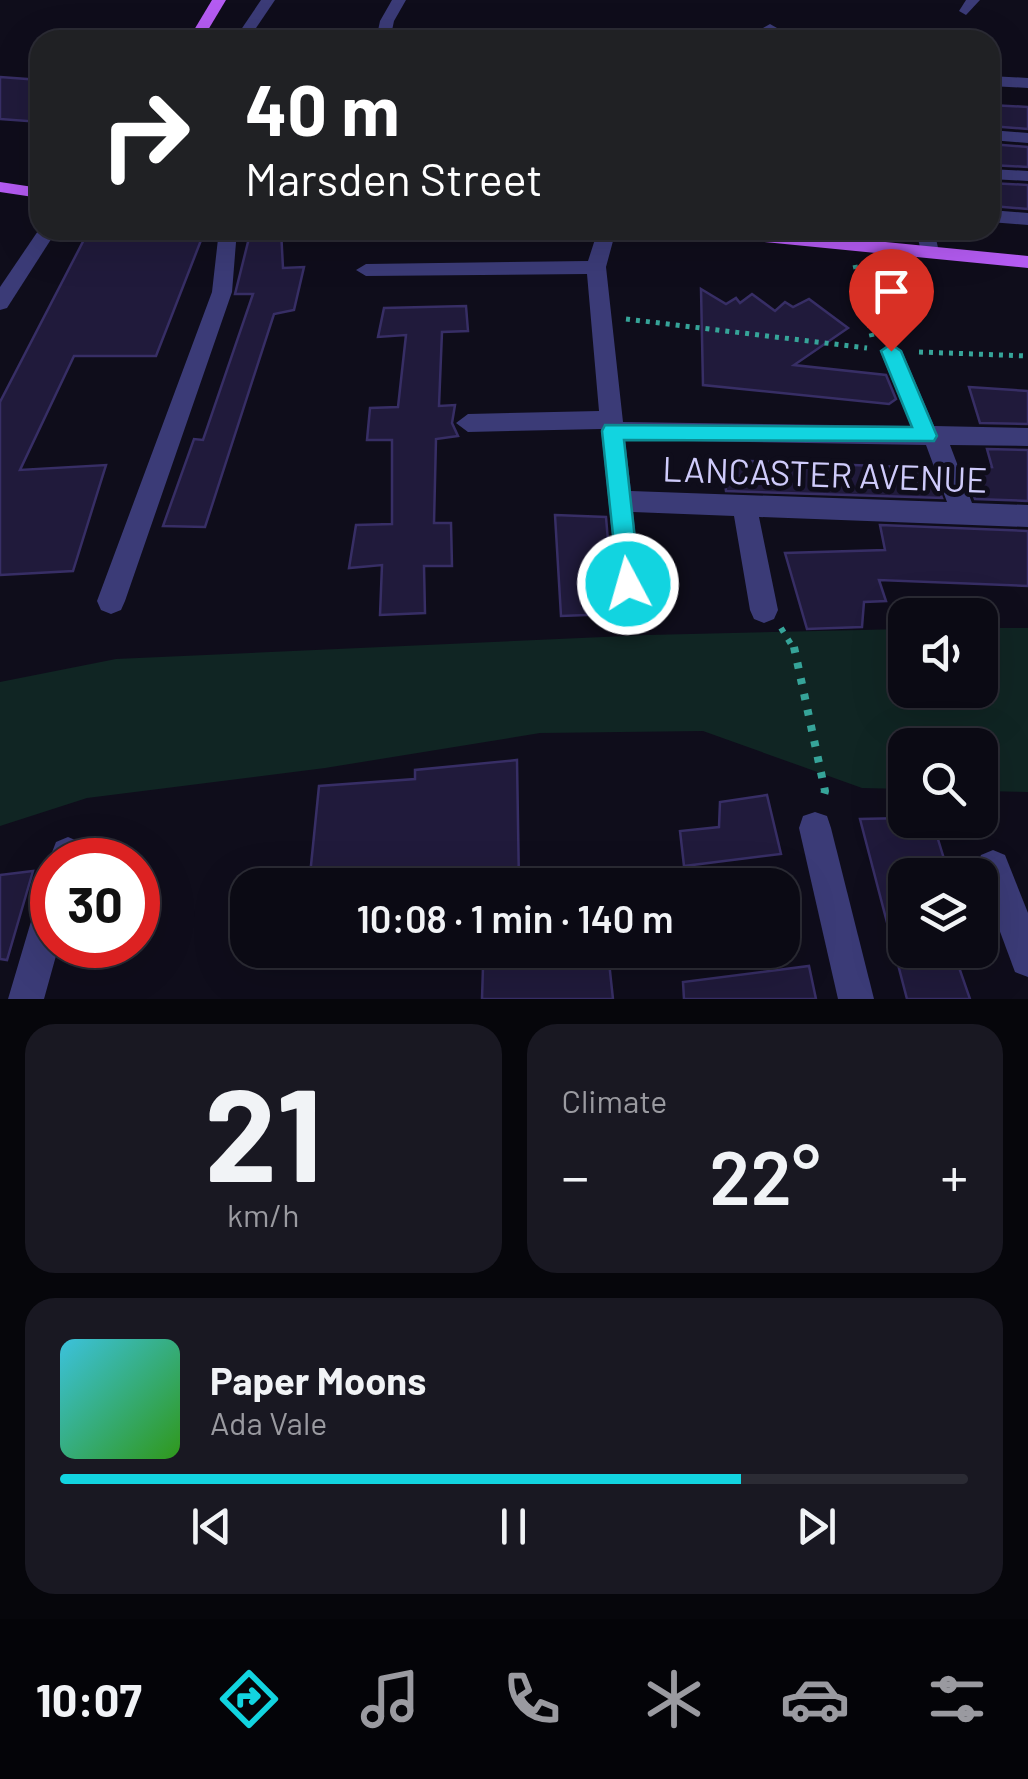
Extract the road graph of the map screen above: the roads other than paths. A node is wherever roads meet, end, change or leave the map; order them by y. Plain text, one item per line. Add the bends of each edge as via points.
1 (218, 0) edge
2 (268, 0) edge
3 (398, 0) edge
4 (201, 30) edge
5 (248, 30) edge
6 (385, 30) edge
7 (1000, 83) edge
8 (1028, 84) edge
9 (1000, 136) edge
10 (1028, 138) edge
11 (1000, 175) edge
12 (1028, 176) edge
13 (0, 186) edge
14 (30, 191) edge
15 (1000, 217) edge
16 (1028, 219) edge
17 (41, 240) edge
18 (227, 240) edge
19 (605, 240) edge
20 (809, 240) edge
21 (927, 240) edge
22 (929, 252) junction
23 (1028, 262) edge
24 (596, 267) junction
25 (366, 270) dead end
26 (0, 303) edge
27 (891, 351) road end
28 (468, 423) dead end
29 (612, 426) junction
30 (930, 436) junction
31 (1028, 437) edge
32 (620, 501) junction
33 (744, 504) junction
34 (963, 513) junction
35 (1028, 516) edge
36 (628, 584) dead end
37 (112, 601) dead end
38 (764, 610) dead end
39 (814, 828) dead end
40 (998, 877) edge
41 (1028, 960) edge
42 (35, 968) edge
43 (26, 999) edge
44 (856, 999) edge

1 - 4 main road
2 - 5 street
3 - 6 street
7 - 8 street
9 - 10 street
11 - 12 street
13 - 14 main road
15 - 16 street
17 - 26 street
18 - 37 street via 222,292
19 - 24 street
20 - 22 main road
21 - 22 street
22 - 23 main road
24 - 25 street
24 - 29 street
27 - 30 street
28 - 29 street
29 - 30 street
29 - 32 street
30 - 31 street
30 - 34 street
32 - 33 street, LANCASTER AVENUE
32 - 36 street
33 - 34 street, LANCASTER AVENUE
33 - 38 street
34 - 35 street, LANCASTER AVENUE
39 - 44 street
40 - 41 street
42 - 43 street

